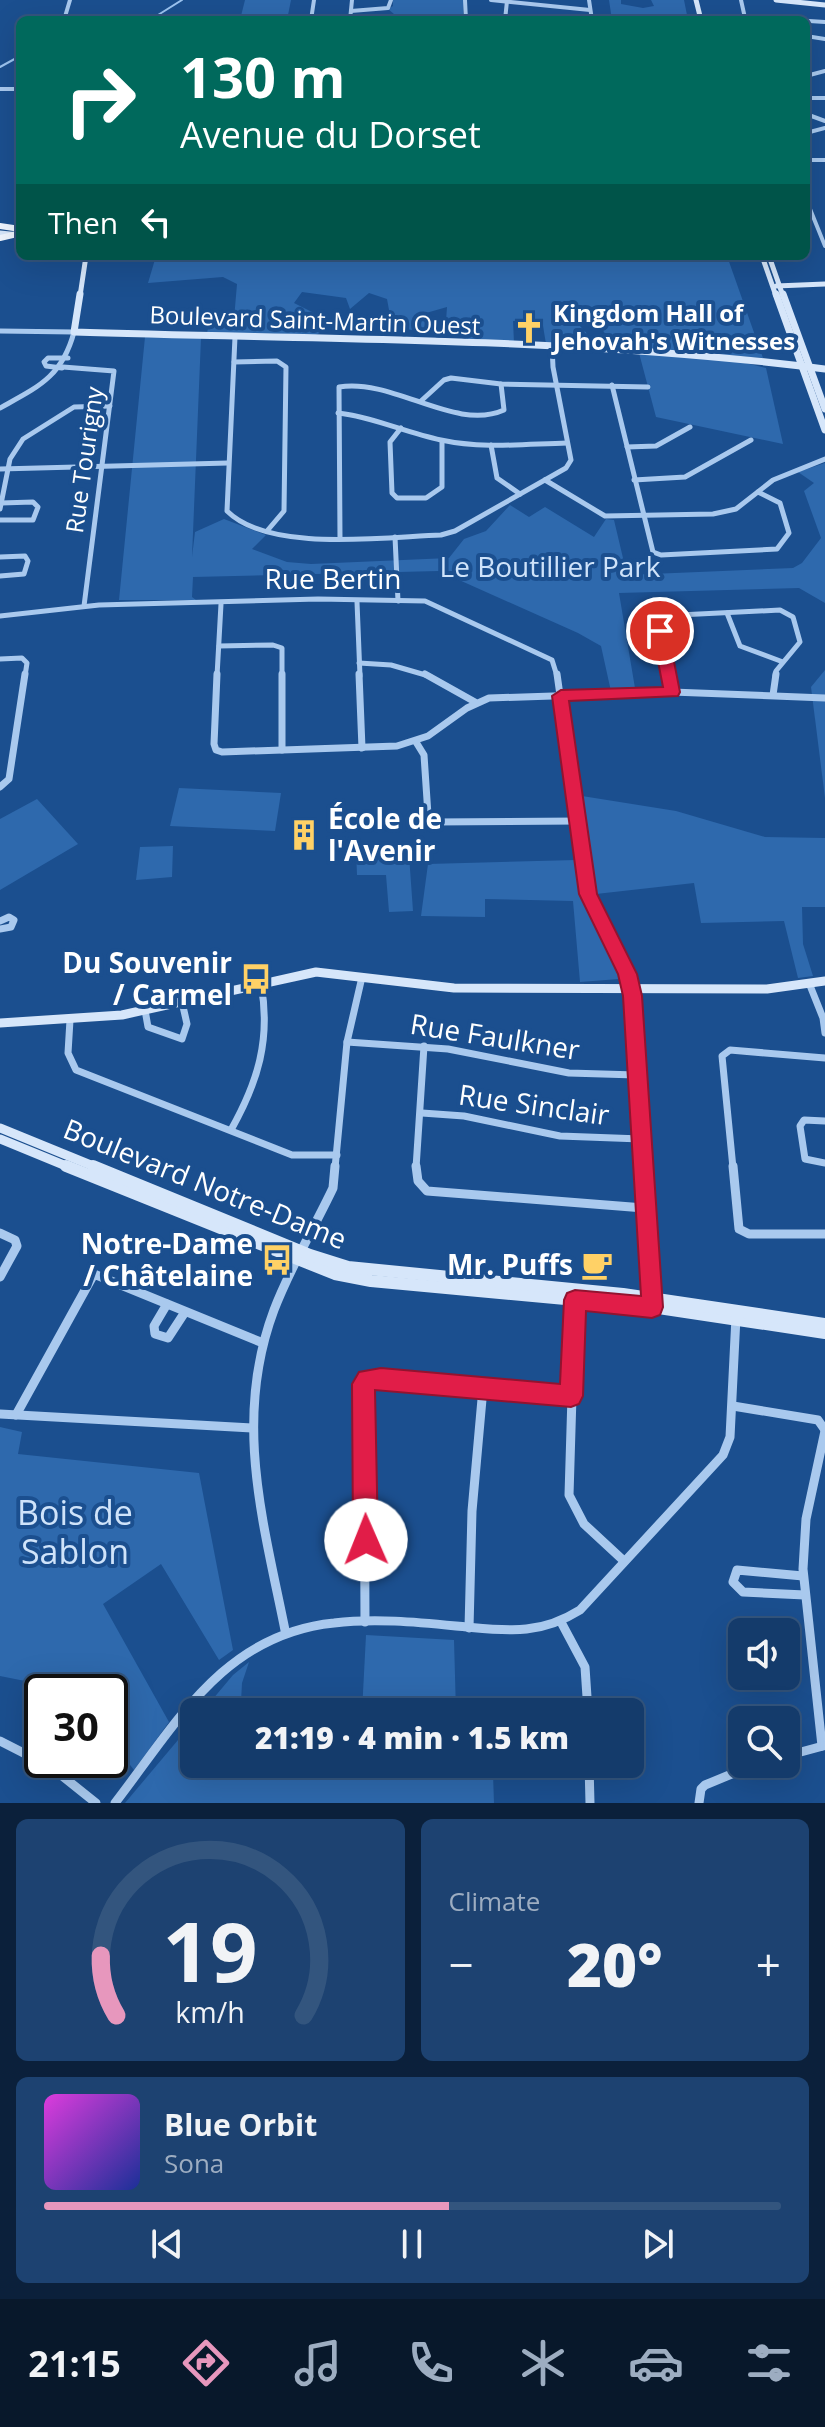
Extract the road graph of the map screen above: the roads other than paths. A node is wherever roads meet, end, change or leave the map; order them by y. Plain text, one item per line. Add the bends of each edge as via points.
1 (352, 0) edge
2 (391, 0) edge
3 (491, 0) edge
4 (589, 0) edge
5 (776, 0) edge
6 (507, 1) edge
7 (825, 5) edge
8 (590, 10) junction
9 (351, 11) junction
10 (350, 16) edge
11 (591, 16) edge
12 (810, 209) edge
13 (825, 246) edge
14 (85, 260) edge
15 (764, 260) edge
16 (770, 260) edge
17 (825, 284) edge
18 (777, 286) junction
19 (0, 331) edge
20 (74, 332) junction
21 (235, 337) junction
22 (552, 346) junction
23 (68, 358) junction
24 (234, 362) junction
25 (62, 367) junction
26 (807, 368) junction
27 (825, 371) edge
28 (501, 384) junction
29 (557, 385) junction
30 (612, 385) junction
31 (648, 387) dead end
32 (421, 401) junction
33 (110, 406) junction
34 (0, 407) edge
35 (825, 409) edge
36 (338, 413) junction
37 (690, 427) dead end
38 (401, 428) junction
39 (825, 430) edge
40 (751, 440) dead end
41 (442, 441) junction
42 (567, 443) junction
43 (491, 445) junction
44 (627, 447) junction
45 (825, 459) edge
46 (228, 463) junction
47 (102, 467) junction
48 (4, 469) edge
49 (545, 480) junction
50 (634, 480) junction
51 (758, 492) junction
52 (520, 494) junction
53 (0, 506) edge
54 (643, 517) junction
55 (0, 520) edge
56 (267, 531) junction
57 (395, 537) junction
58 (340, 538) junction
59 (0, 557) edge
60 (0, 576) edge
61 (398, 601) junction
62 (357, 602) junction
63 (221, 604) junction
64 (84, 606) junction
65 (727, 613) junction
66 (0, 616) edge
67 (219, 646) junction
68 (0, 659) edge
69 (783, 662) junction
70 (359, 663) junction
71 (672, 692) junction
72 (773, 695) junction
73 (561, 696) junction
74 (825, 698) edge
75 (475, 702) junction
76 (416, 742) junction
77 (362, 748) junction
78 (282, 750) junction
79 (0, 787) edge
80 (579, 821) junction
81 (0, 921) edge
82 (0, 929) edge
83 (362, 977) junction
84 (825, 981) edge
85 (809, 983) junction
86 (261, 984) junction
87 (631, 988) junction
88 (182, 1002) junction
89 (145, 1010) junction
90 (70, 1020) junction
91 (0, 1023) edge
92 (825, 1033) edge
93 (347, 1042) junction
94 (424, 1046) junction
95 (825, 1058) edge
96 (636, 1075) junction
97 (422, 1113) junction
98 (825, 1121) edge
99 (0, 1128) edge
100 (231, 1130) junction
101 (0, 1139) edge
102 (641, 1139) junction
103 (337, 1155) junction
104 (825, 1163) edge
105 (644, 1208) junction
106 (0, 1233) edge
107 (825, 1234) edge
108 (299, 1256) junction
109 (0, 1277) edge
110 (575, 1295) junction
111 (652, 1303) junction
112 (167, 1304) junction
113 (185, 1312) junction
114 (736, 1315) junction
115 (825, 1324) edge
116 (825, 1333) edge
117 (263, 1343) junction
118 (483, 1388) junction
119 (571, 1396) junction
120 (733, 1406) junction
121 (0, 1414) edge
122 (16, 1415) junction
123 (252, 1428) junction
124 (825, 1430) edge
125 (624, 1561) junction
126 (803, 1576) junction
127 (805, 1595) junction
128 (365, 1622) junction
129 (561, 1622) junction
130 (469, 1628) junction
131 (285, 1630) junction
132 (587, 1698) edge
133 (0, 1741) edge
134 (823, 1746) edge
135 (800, 1752) edge
136 (728, 1776) edge
137 (589, 1778) edge
138 (699, 1802) edge
139 (96, 1803) edge
140 (115, 1803) edge
141 (590, 1803) edge

1 - 9 street
2 - 9 street via 388,8
3 - 6 street
4 - 8 street
5 - 7 street
6 - 8 street
8 - 11 street
9 - 10 street
12 - 13 street
14 - 20 street
15 - 18 street
16 - 18 street
17 - 18 street
18 - 26 street
19 - 20 street, Boulevard Saint-Martin Ouest
20 - 21 street, Boulevard Saint-Martin Ouest
20 - 23 street
21 - 22 street, Boulevard Saint-Martin Ouest
21 - 24 street
22 - 26 street, Boulevard Saint-Martin Ouest
22 - 29 street
23 - 25 street
23 - 25 street via 44,361 46,366
24 - 46 street
24 - 56 street via 279,361 286,367 284,509
25 - 33 street, Rue Tourigny via 114,370
25 - 34 street
26 - 27 street, Boulevard Saint-Martin Ouest
26 - 35 street
26 - 39 street
28 - 29 street
28 - 32 street via 450,378
28 - 32 street via 504,410 498,415 462,413
29 - 30 street
29 - 42 street
30 - 31 street
30 - 44 street
32 - 36 street via 383,389 344,385 337,391
33 - 47 street, Rue Tourigny
33 - 48 street via 76,406 41,426 17,447
36 - 38 street via 364,415
36 - 58 street
37 - 44 street via 657,445
38 - 41 street
38 - 41 street via 390,442 392,493 397,498 426,498 442,487
40 - 50 street via 685,477
41 - 43 street
42 - 43 street
42 - 49 street via 569,465
43 - 52 street via 497,478
44 - 50 street
45 - 51 street via 784,474
46 - 47 street
46 - 56 street via 228,514
47 - 48 street
47 - 64 street, Rue Tourigny
48 - 53 street
49 - 52 street
49 - 54 street via 601,515
50 - 54 street
51 - 54 street via 727,513
51 - 54 street via 780,503 784,512 789,535 774,550 656,554
52 - 57 street via 452,533
53 - 55 street via 33,502 38,507 33,520
56 - 58 street via 301,540
57 - 58 street
57 - 61 street
59 - 60 street via 25,556 28,561 24,574
61 - 62 street, Rue Bertin
61 - 73 street, Rue Bertin via 431,602 546,655 556,667
62 - 63 street, Rue Bertin
62 - 70 street
63 - 64 street, Rue Bertin
63 - 67 street
64 - 66 street, Rue Bertin
65 - 69 street via 740,646
65 - 69 street via 780,610 792,615 800,642
65 - 71 street via 658,617
67 - 78 street via 282,648
67 - 78 street via 216,750
68 - 79 street via 22,658 27,665 9,779
69 - 72 street via 774,677
70 - 75 street via 412,668
70 - 77 street
71 - 72 street
71 - 73 street
72 - 74 street
73 - 75 street
73 - 80 street, Rue Bertin
75 - 76 street
76 - 77 street
76 - 80 street via 424,755 432,822
77 - 78 street
80 - 87 street, Rue Bertin via 589,898
81 - 82 street via 14,920 11,927
83 - 86 street via 314,972
83 - 87 street via 449,988
83 - 93 street
84 - 85 street
85 - 87 street via 767,989
85 - 92 street
86 - 88 street
86 - 100 street via 267,1021 260,1069
87 - 96 street
88 - 89 street
88 - 89 street via 187,1024 182,1039 148,1027
89 - 90 street
90 - 91 street
90 - 100 street via 69,1063 76,1070
93 - 94 street, Rue Faulkner
93 - 103 street
94 - 96 street, Rue Faulkner via 569,1073
94 - 97 street
95 - 107 street via 730,1050 722,1056 740,1230
96 - 102 street
97 - 102 street, Rue Sinclair via 560,1136
97 - 105 street via 416,1165 418,1181 427,1191
98 - 104 street via 804,1120 800,1126 805,1159
99 - 108 street, Boulevard Notre-Dame
100 - 103 street via 292,1155
101 - 108 street, Boulevard Notre-Dame
102 - 105 street
103 - 108 street via 331,1194
105 - 111 street
106 - 109 street via 17,1246
108 - 110 street, Boulevard Notre-Dame via 335,1274 371,1281
108 - 117 street
110 - 111 street, Boulevard Notre-Dame
110 - 119 street
111 - 114 street, Boulevard Notre-Dame
112 - 113 street
112 - 113 street via 154,1326 161,1338 173,1333
112 - 122 street via 94,1274
113 - 117 street
114 - 115 street, Boulevard Notre-Dame
114 - 116 street, Boulevard Notre-Dame
114 - 120 street
117 - 123 street
118 - 119 street
118 - 128 street via 381,1379 364,1384
118 - 130 street
119 - 125 street via 569,1495 584,1524
120 - 124 street via 818,1420
120 - 125 street via 723,1455
121 - 122 street
122 - 123 street
123 - 131 street via 256,1485
124 - 126 street via 806,1519
125 - 129 street via 580,1610
126 - 127 street
126 - 127 street via 737,1570 733,1582 743,1592
127 - 134 street
128 - 130 street
128 - 131 street
129 - 130 street via 533,1631
129 - 132 street via 585,1667
131 - 140 street via 222,1670
133 - 139 street via 64,1774
134 - 135 street
136 - 138 street via 705,1785
137 - 141 street

